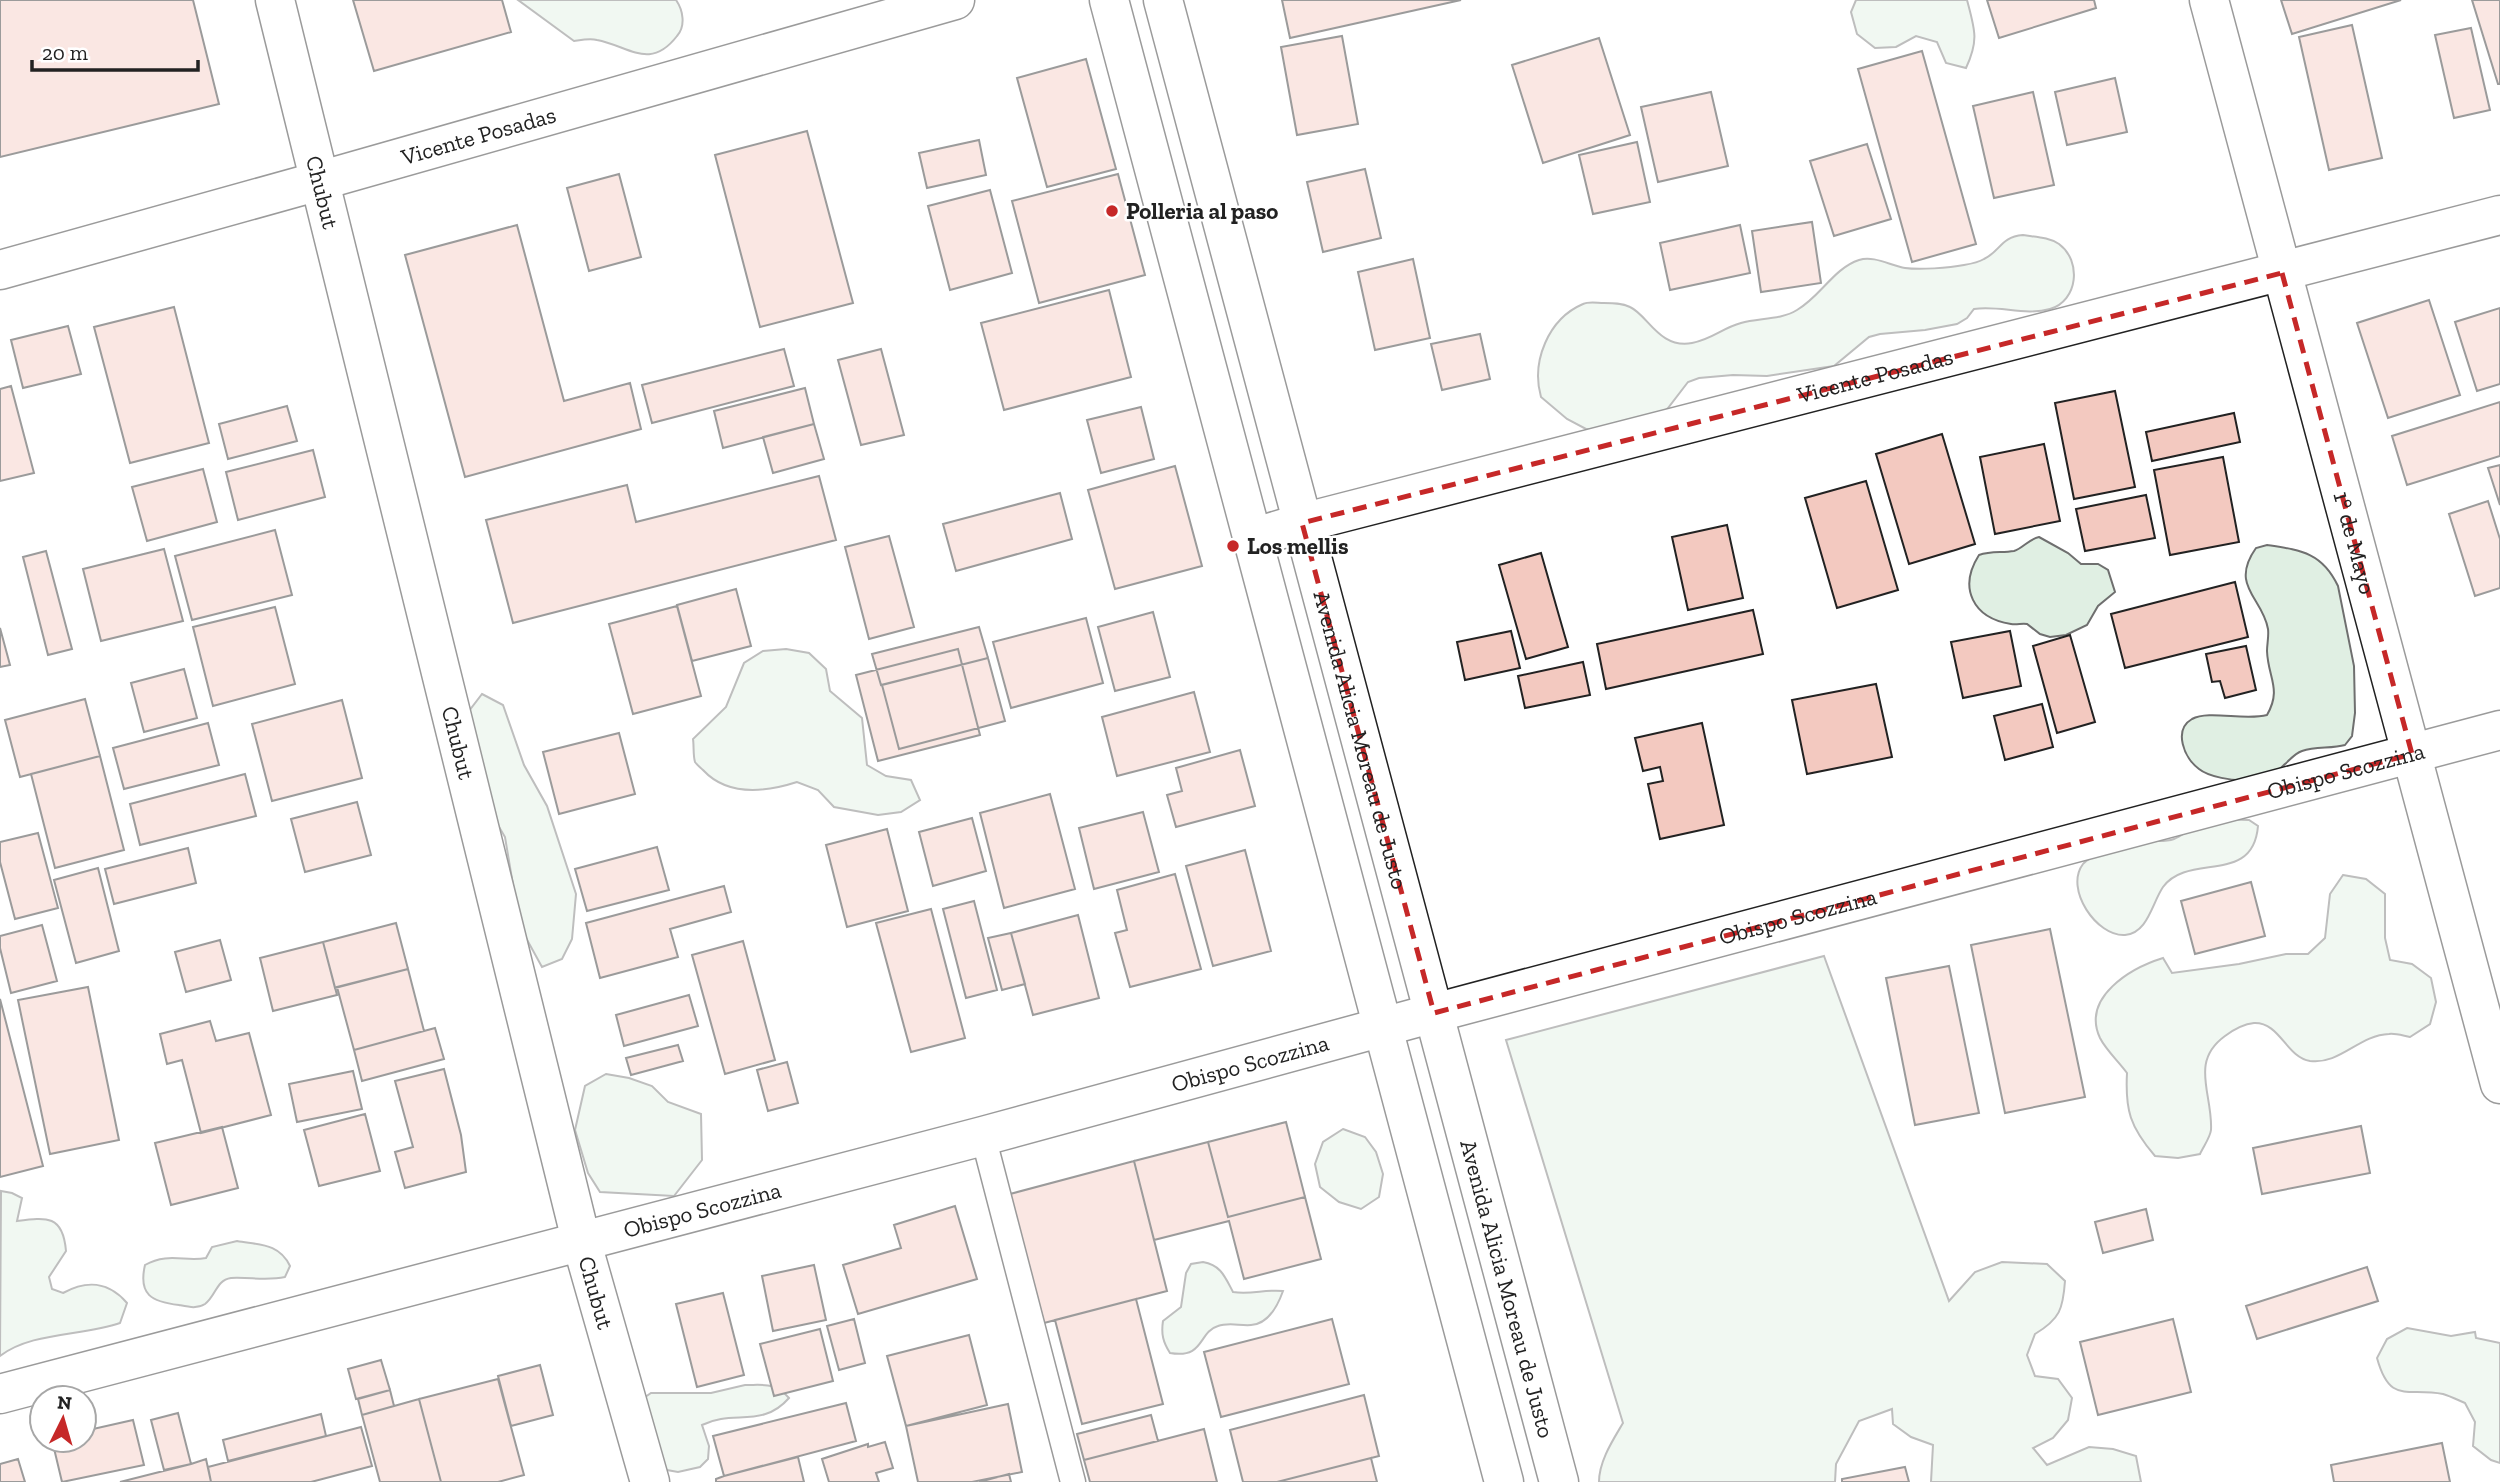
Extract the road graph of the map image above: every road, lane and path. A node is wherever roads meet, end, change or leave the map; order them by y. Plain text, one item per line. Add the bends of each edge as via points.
1 (275, 0) edge
2 (955, 0) edge
3 (1109, 0) edge
4 (1163, 0) edge
5 (2209, 0) edge
6 (319, 181) junction
7 (2500, 215) edge
8 (0, 270) edge
9 (2282, 273) junction
10 (1302, 523) junction
11 (1252, 538) junction
12 (2500, 730) edge
13 (2412, 754) junction
14 (1434, 1013) junction
15 (1382, 1027) junction
16 (2500, 1084) edge
17 (983, 1136) junction
18 (581, 1240) junction
19 (0, 1394) edge
20 (650, 1482) edge
21 (1073, 1482) edge
22 (1504, 1482) edge
23 (1559, 1482) edge

1 - 6 street, Chubut
2 - 6 street, Vicente Posadas
3 - 11 street
4 - 10 street, Avenida Alicia Moreau de Justo
5 - 9 street, 1° de Mayo
6 - 8 street, Vicente Posadas
6 - 18 street, Chubut
7 - 9 street, Vicente Posadas
9 - 10 street, Vicente Posadas
9 - 13 street, 1° de Mayo
10 - 11 street, Vicente Posadas
10 - 14 street, Avenida Alicia Moreau de Justo
11 - 15 street
12 - 13 street, Obispo Scozzina
13 - 14 street, Obispo Scozzina
13 - 16 street, 1° de Mayo
14 - 15 street, Obispo Scozzina
14 - 23 street, Avenida Alicia Moreau de Justo
15 - 17 street, Obispo Scozzina
15 - 22 street
17 - 18 street, Obispo Scozzina
17 - 21 lane
18 - 19 street, Obispo Scozzina
18 - 20 street, Chubut

